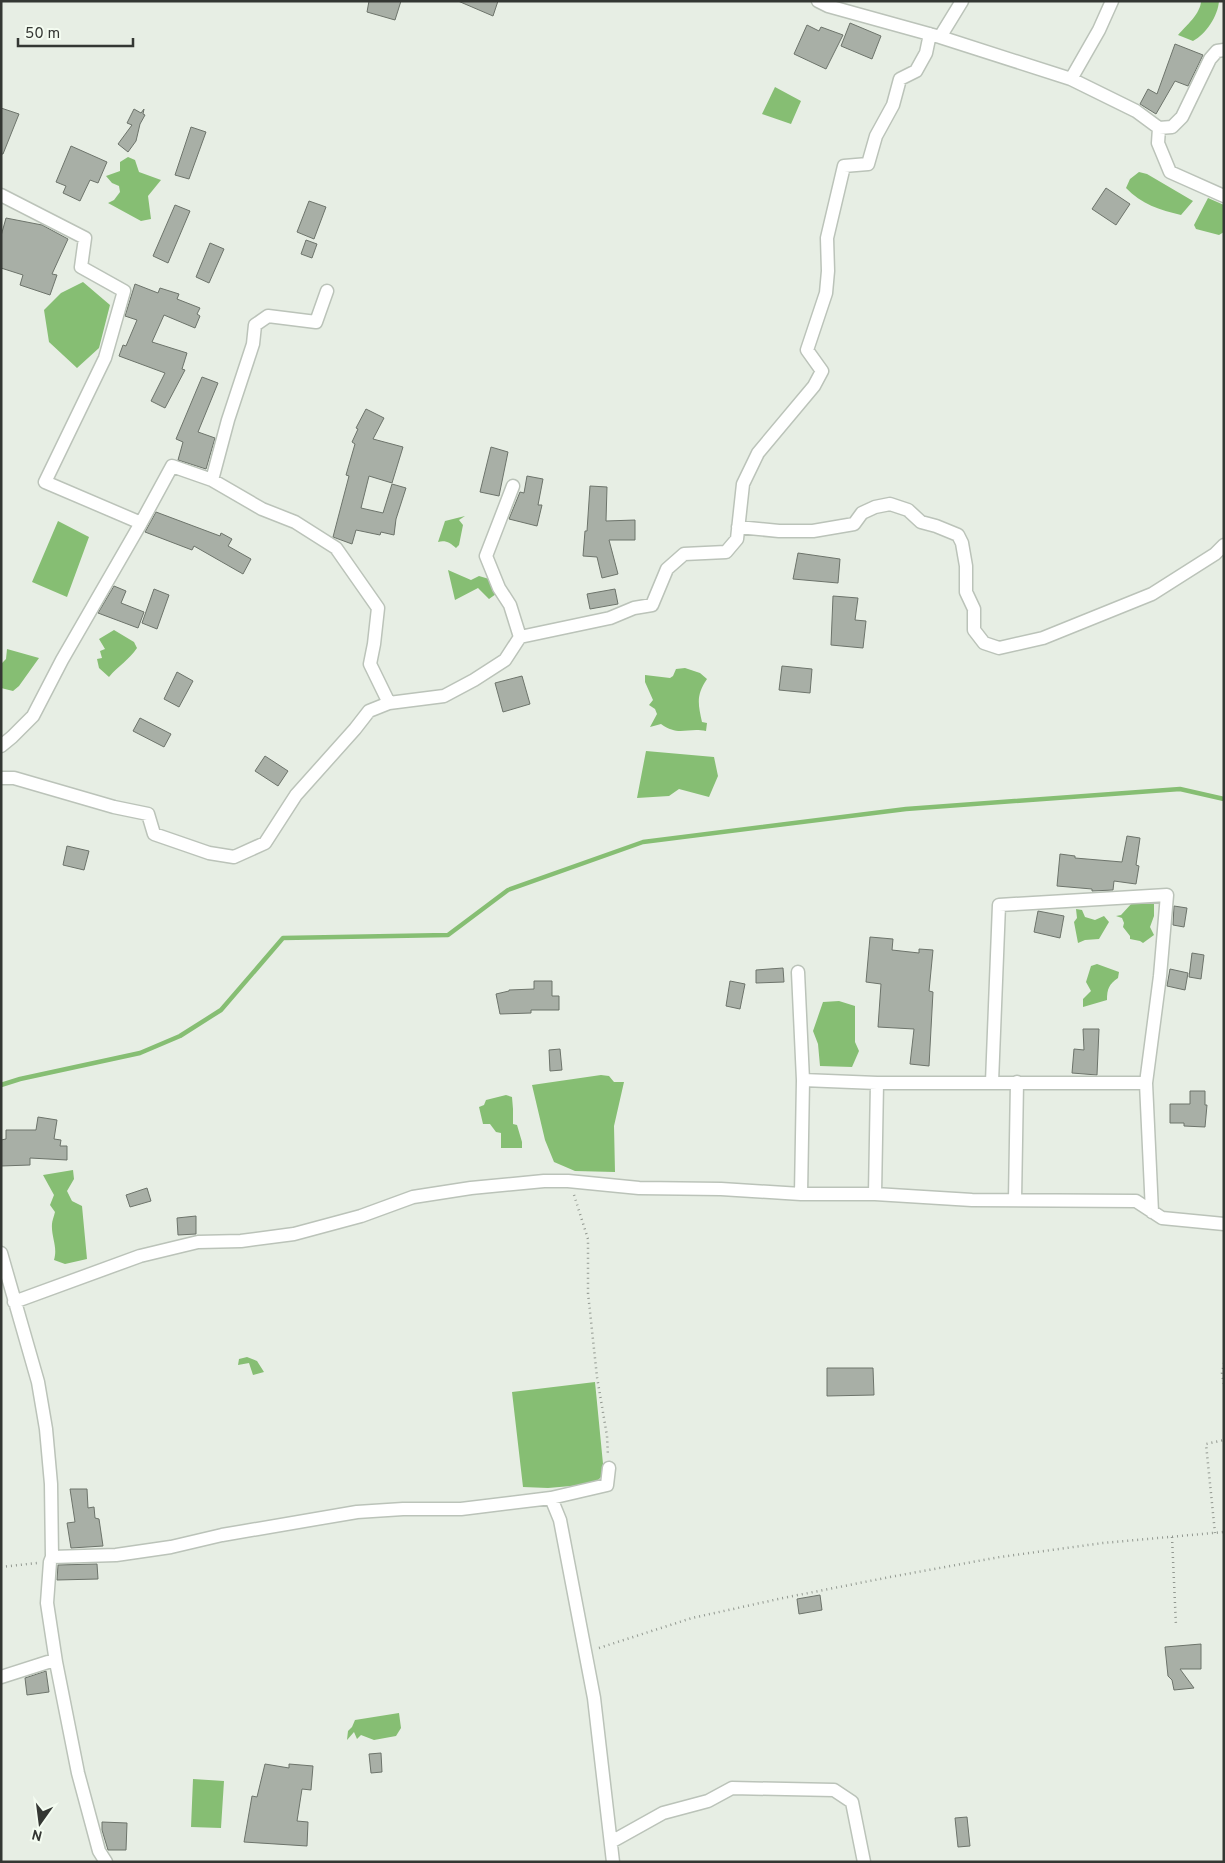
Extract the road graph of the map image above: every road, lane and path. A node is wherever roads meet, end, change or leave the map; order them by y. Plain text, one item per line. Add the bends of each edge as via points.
1 (818, 1) edge
2 (962, 1) edge
3 (1112, 1) edge
4 (935, 36) junction
5 (1224, 50) edge
6 (1071, 80) junction
7 (1159, 128) junction
8 (1, 195) edge
9 (1224, 196) edge
10 (327, 291) dead end
11 (212, 480) junction
12 (513, 486) dead end
13 (141, 523) junction
14 (738, 526) junction
15 (1224, 545) edge
16 (520, 637) junction
17 (389, 703) junction
18 (1, 746) edge
19 (1, 778) edge
20 (798, 972) dead end
21 (803, 1080) junction
22 (992, 1082) junction
23 (1017, 1082) junction
24 (877, 1083) junction
25 (1146, 1084) junction
26 (568, 1181) junction
27 (801, 1194) junction
28 (875, 1194) junction
29 (1015, 1200) junction
30 (1152, 1212) junction
31 (1224, 1224) edge
32 (1, 1253) edge
33 (14, 1302) junction
34 (1224, 1363) edge
35 (1224, 1386) edge
36 (1224, 1440) edge
37 (609, 1468) joint
38 (551, 1498) junction
39 (1224, 1532) edge
40 (1215, 1533) junction
41 (1172, 1537) junction
42 (51, 1560) junction
43 (1, 1567) edge
44 (1176, 1626) dead end
45 (586, 1652) junction
46 (56, 1662) junction
47 (1, 1677) edge
48 (611, 1842) junction
49 (106, 1862) edge
50 (613, 1862) edge
51 (864, 1862) edge

1 - 4 street
2 - 4 street
3 - 6 street
4 - 6 street
4 - 14 street via 916,71 900,79 868,164 844,166 827,238 826,293 808,350 822,371 814,386 758,453 743,484
5 - 7 street via 1216,51 1210,59 1182,117 1172,127
6 - 7 street via 1136,111
7 - 9 street via 1158,143 1170,172
8 - 13 street via 85,238 80,267 124,291 104,358 45,482
10 - 11 street via 316,322 268,316 255,325 253,344
11 - 13 street via 172,466
11 - 17 street via 262,509 295,522 336,548 378,608 370,664
12 - 16 street via 486,556 510,605
13 - 18 street via 33,716
14 - 15 street via 813,531 854,524 862,513 874,507 900,506 921,522 958,535 966,566 966,592 974,609 974,630 984,643 999,648 1042,638 1152,594
14 - 16 street via 738,539 726,552 684,554 667,569 652,605 610,618
16 - 17 street via 505,660 444,696
17 - 19 street via 369,711 296,795 265,843 234,856 209,852 154,834 148,814 14,778
20 - 21 street
21 - 24 street
21 - 27 street
22 - 23 street
22 - 24 street
22 - 25 street via 999,905 1167,895
23 - 25 street
23 - 29 street
24 - 28 street
25 - 30 street
26 - 27 street via 639,1188
26 - 33 street via 413,1197 362,1216 294,1234 241,1241 198,1242 140,1256
26 - 37 path via 588,1239 588,1293
27 - 28 street
28 - 29 street
29 - 30 street via 1136,1201
30 - 31 street via 1162,1218
32 - 33 street
33 - 42 street via 38,1382 46,1429 52,1484
34 - 35 path
36 - 40 path via 1206,1444
37 - 38 street via 607,1485
38 - 42 street via 461,1509 357,1512 171,1547
38 - 45 street via 560,1520
39 - 40 path
40 - 41 path
41 - 44 path
41 - 45 path via 1000,1557 783,1598 692,1618
42 - 43 path
42 - 46 street via 47,1602
45 - 48 street
46 - 47 street
46 - 49 street via 78,1773 99,1851
48 - 50 street
48 - 51 street via 663,1813 708,1801 732,1788 834,1790 852,1802

